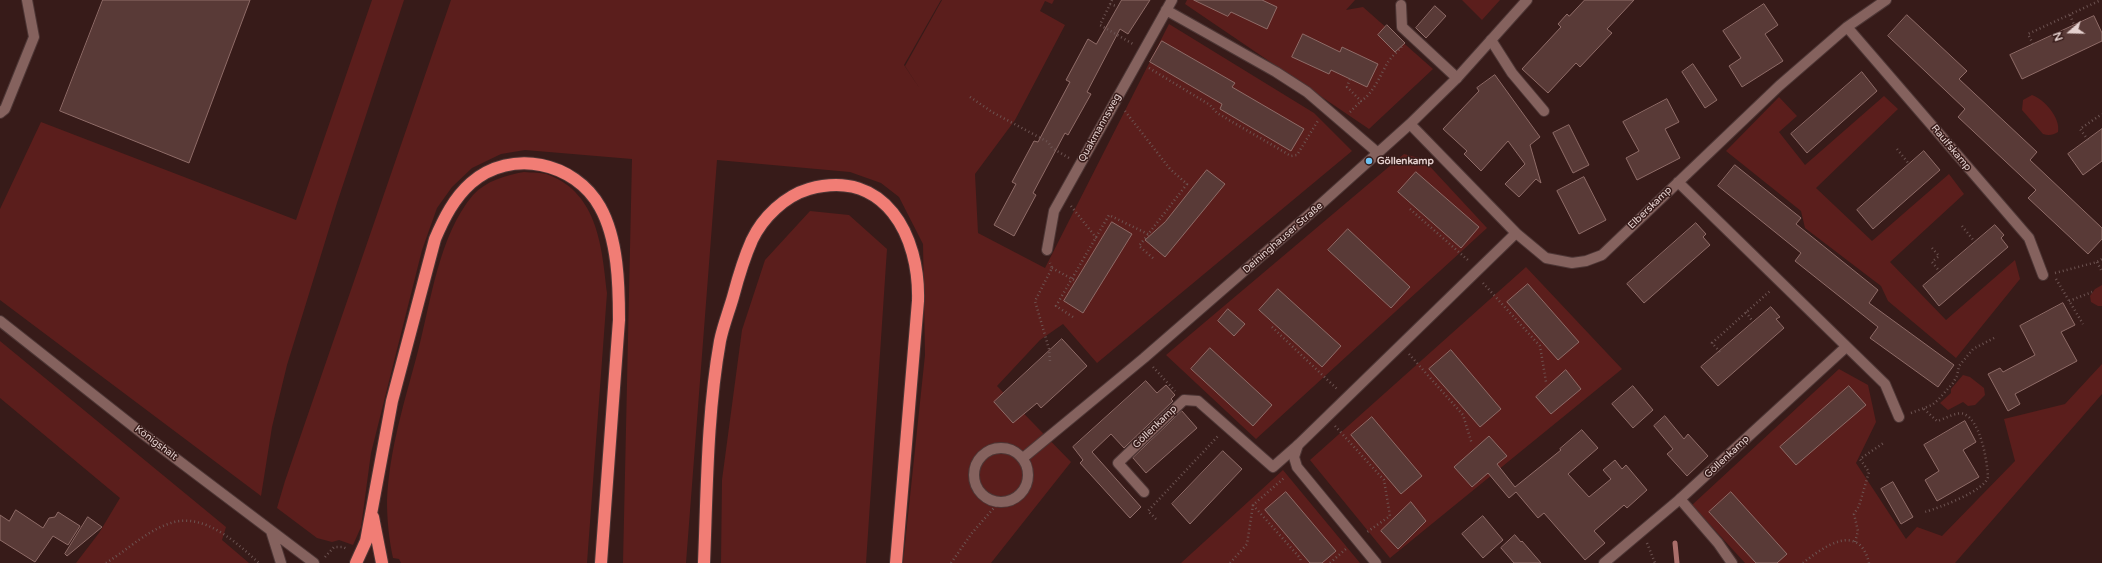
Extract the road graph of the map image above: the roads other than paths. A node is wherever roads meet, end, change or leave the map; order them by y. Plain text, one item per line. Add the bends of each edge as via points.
1 (27, 0) edge
2 (1172, 0) edge
3 (1527, 0) edge
4 (1886, 0) edge
5 (1401, 5) dead end
6 (1166, 10) junction
7 (1847, 27) junction
8 (1491, 40) junction
9 (1457, 78) junction
10 (1544, 111) dead end
11 (0, 113) edge
12 (1410, 124) junction
13 (1378, 153) junction
14 (1678, 182) junction
15 (1516, 233) junction
16 (1047, 250) road end
17 (2043, 275) dead end
18 (0, 321) edge
19 (1846, 347) junction
20 (1899, 417) road end
21 (1298, 445) junction
22 (1023, 458) junction
23 (1144, 492) dead end
24 (1680, 499) junction
25 (372, 512) junction
26 (271, 531) junction
27 (281, 563) edge
28 (314, 563) edge
29 (356, 563) edge
30 (382, 563) edge
31 (601, 563) edge
32 (704, 563) edge
33 (896, 563) edge
34 (1376, 563) edge
35 (1604, 563) edge
36 (1732, 563) edge

1 - 11 street via 34,37 5,109
2 - 6 street, Quakmannsweg
3 - 8 street, Deininghauser Straße
4 - 7 street, Elberskamp
5 - 9 street via 1402,27
6 - 13 street via 1307,92
6 - 16 street, Quakmannsweg via 1054,211
7 - 14 street, Elberskamp via 1779,86
7 - 17 street, Raulfskamp via 2029,238
8 - 9 street, Deininghauser Straße
8 - 10 street via 1512,74
9 - 12 street, Deininghauser Straße
12 - 13 street, Deininghauser Straße
12 - 15 street, Elberskamp
13 - 22 street, Deininghauser Straße via 1144,358
14 - 15 street, Elberskamp via 1602,255 1586,261 1572,263 1546,258
14 - 19 street
15 - 21 street, Göllenkamp
18 - 26 street, Königshalt
19 - 20 street via 1885,384
19 - 24 street, Göllenkamp
21 - 23 street, Göllenkamp via 1273,467 1198,401 1184,400 1118,464
21 - 34 street via 1294,457 1296,467
22 - 22 street via 1012,450 999,448 983,455 974,470 977,488 983,495 999,502 1016,498 1027,484 1027,466
24 - 35 street, Göllenkamp
24 - 36 street
25 - 29 highway via 366,541
25 - 30 highway
25 - 31 highway via 379,461 392,400 435,239 445,215 458,196 487,172 519,163 536,163 555,168 573,177 590,192 600,207 615,254 619,285 619,320
26 - 27 street
26 - 28 street, Königshalt
32 - 33 highway via 711,416 721,340 742,265 753,238 771,213 787,199 803,191 823,186 844,185 876,197 896,217 912,248 916,266 918,301

